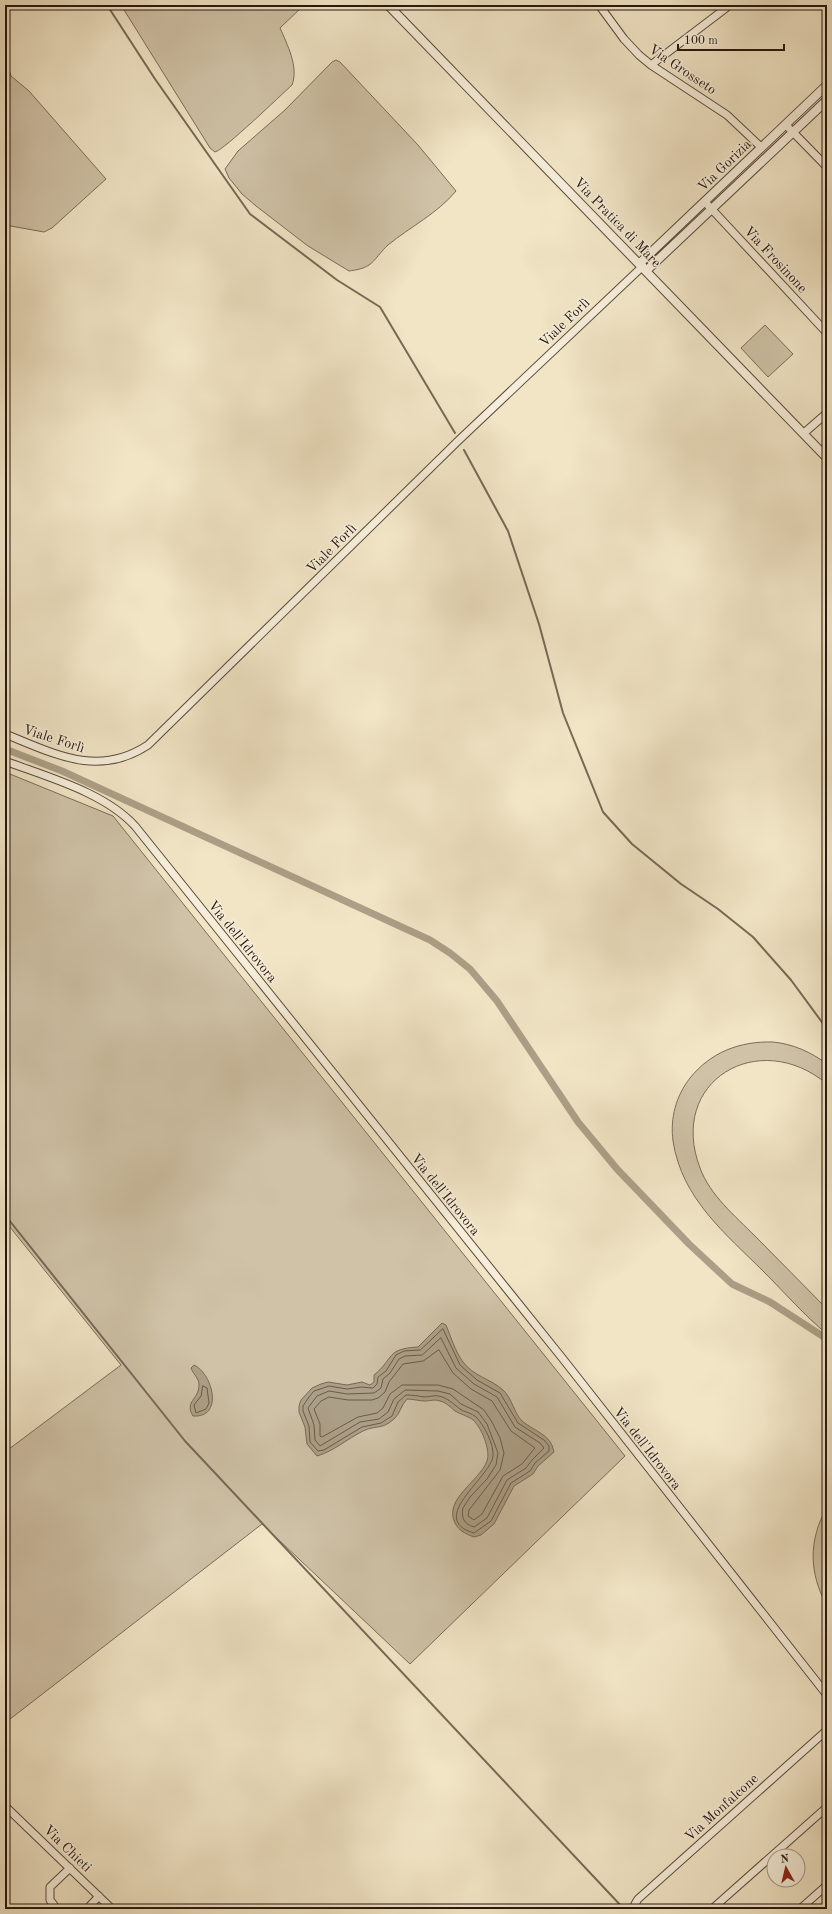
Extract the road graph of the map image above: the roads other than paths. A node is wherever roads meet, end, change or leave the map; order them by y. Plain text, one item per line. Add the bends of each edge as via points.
1 (388, 5) edge
2 (599, 5) edge
3 (730, 5) edge
4 (651, 65) junction
5 (827, 85) edge
6 (827, 100) edge
7 (786, 125) junction
8 (793, 132) junction
9 (761, 147) junction
10 (827, 167) edge
11 (705, 202) junction
12 (712, 209) junction
13 (643, 267) junction
14 (827, 333) edge
15 (827, 412) edge
16 (804, 433) junction
17 (827, 458) edge
18 (5, 734) edge
19 (5, 761) edge
20 (827, 1695) edge
21 (827, 1730) edge
22 (5, 1806) edge
23 (827, 1808) edge
24 (70, 1868) junction
25 (827, 1885) edge
26 (99, 1896) junction
27 (54, 1905) dead end
28 (635, 1907) edge
29 (87, 1909) edge
30 (112, 1909) edge
31 (712, 1909) edge
32 (800, 1909) edge

1 - 13 street, Via Pratica di Mare
2 - 4 street, Via Grosseto via 628,44
3 - 4 street
4 - 9 street, Via Grosseto via 727,115
5 - 7 street, Via Gorizia
6 - 8 street, Via Gorizia
7 - 8 street
7 - 9 street, Via Gorizia
8 - 10 street
8 - 12 street, Via Gorizia
9 - 11 street, Via Gorizia
11 - 12 street, Via Frosinone
11 - 13 street, Via Gorizia
12 - 13 street, Via Gorizia
12 - 14 street, Via Frosinone
13 - 16 street, Via Pratica di Mare
13 - 18 street, Viale Forlì via 453,446 148,745 120,758 87,762 65,757
15 - 16 street
16 - 17 street, Via Pratica di Mare
19 - 20 street, Via dell'Idrovora via 104,801 126,816 135,826 563,1359
21 - 28 street, Via Monfalcone via 638,1899
22 - 24 street, Via Chieti
23 - 31 street
24 - 26 street, Via Chieti
24 - 27 street via 50,1887 50,1900
25 - 32 street
26 - 29 street
26 - 30 street, Via Chieti

